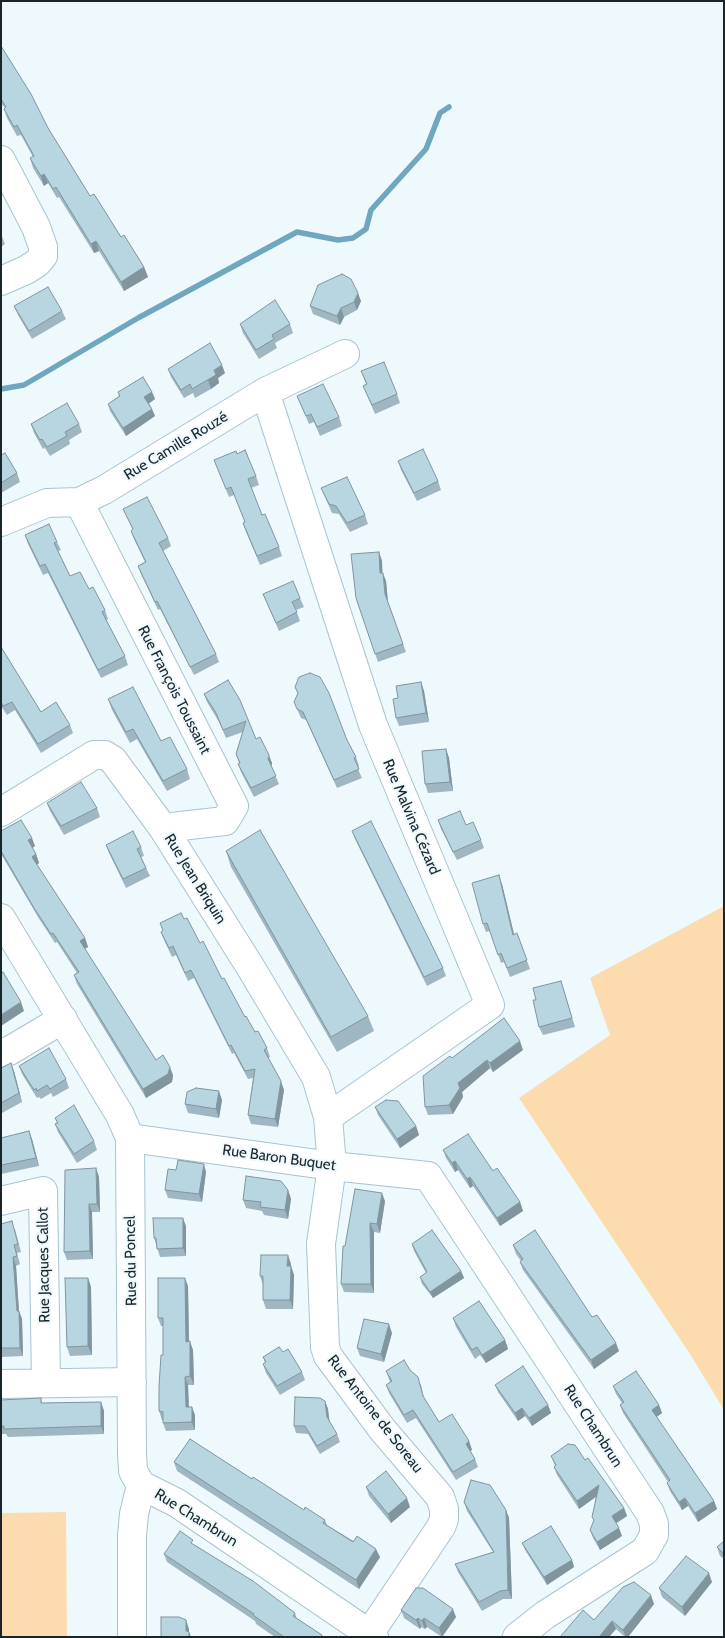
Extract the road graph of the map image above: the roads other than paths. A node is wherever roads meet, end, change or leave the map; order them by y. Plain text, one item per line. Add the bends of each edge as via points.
1 (1, 160) edge
2 (1, 281) edge
3 (345, 354) dead end
4 (265, 392) junction
5 (79, 502) junction
6 (1, 522) edge
7 (1, 812) edge
8 (163, 828) junction
9 (1, 918) edge
10 (63, 1019) junction
11 (1, 1053) edge
12 (328, 1117) junction
13 (130, 1138) junction
14 (332, 1166) junction
15 (428, 1176) joint
16 (1, 1201) edge
17 (132, 1382) junction
18 (46, 1383) junction
19 (1, 1384) edge
20 (141, 1485) junction
21 (370, 1636) edge
22 (132, 1637) edge
23 (517, 1637) edge

1 - 2 street via 43,247 43,256 38,263
3 - 4 street, Rue Camille Rouzé
4 - 5 street, Rue Camille Rouzé
4 - 12 street, Rue Malvina Cézard via 373,725 490,1005
5 - 6 street, Rue Camille Rouzé via 47,503
5 - 8 street, Rue François Toussaint via 234,806 224,821
7 - 8 street, Rue Jean Briquin via 94,755 105,755 113,760
8 - 12 street, Rue Jean Briquin via 252,968 316,1077
9 - 10 street, Rue du Poncel
10 - 11 street
10 - 13 street, Rue du Poncel via 120,1115
12 - 14 street
13 - 14 street, Rue Baron Buquet
13 - 17 street, Rue du Poncel
14 - 15 street, Rue Baron Buquet
14 - 21 street, Rue Antoine de Soreau via 321,1244 325,1348 382,1429 440,1497 444,1509 441,1527
15 - 23 street, Rue Chambrun via 650,1513 654,1524 654,1535 645,1551 545,1615
16 - 18 street, Rue Jacques Callot via 43,1191
17 - 18 street
17 - 20 street, Rue du Poncel via 133,1471
18 - 19 street
20 - 21 street, Rue Chambrun via 176,1503
20 - 22 street via 132,1534

